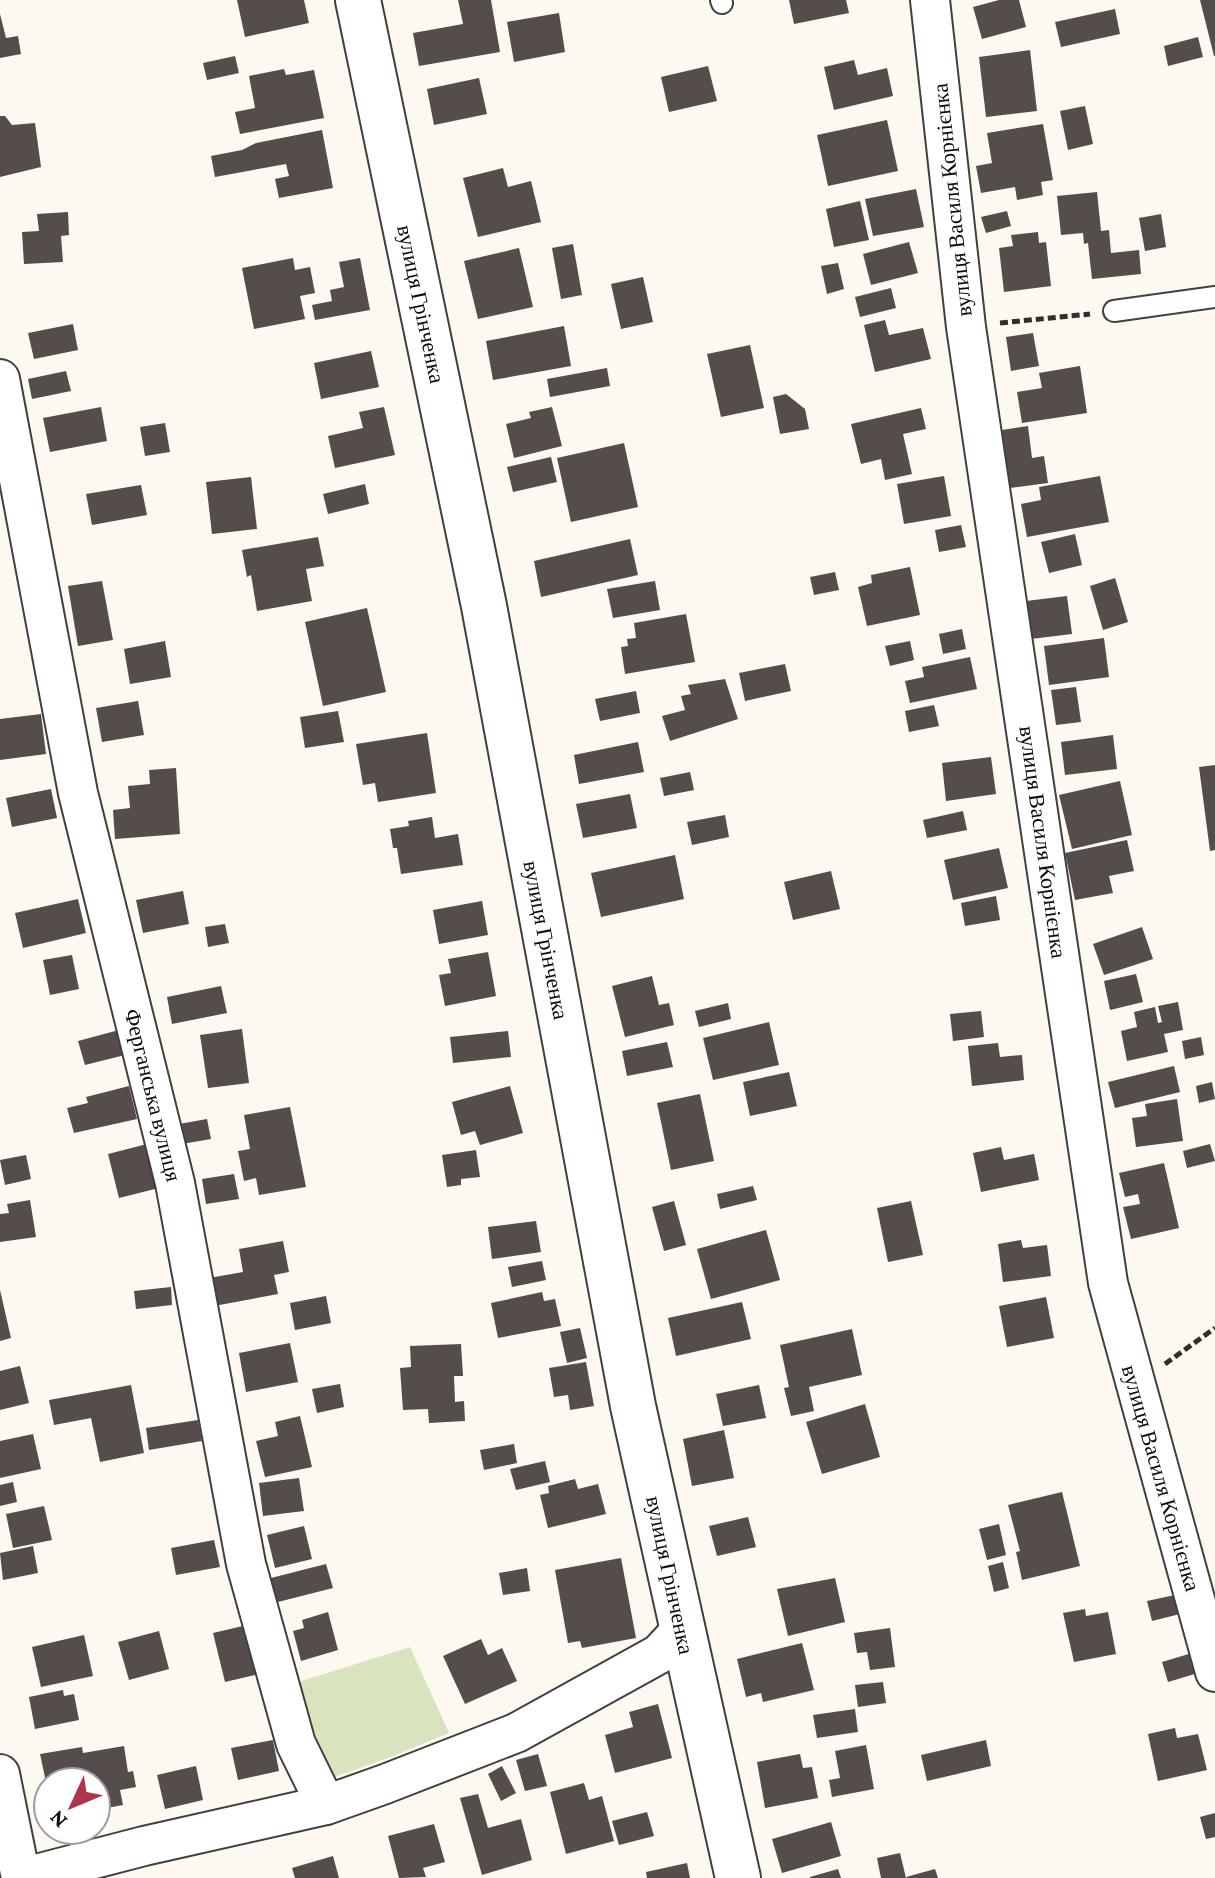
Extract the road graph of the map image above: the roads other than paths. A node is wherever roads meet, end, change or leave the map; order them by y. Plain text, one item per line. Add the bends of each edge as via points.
1 (358, 0) edge
2 (930, 0) edge
3 (1215, 297) edge
4 (1114, 311) road end
5 (0, 379) edge
6 (682, 1629) junction
7 (1215, 1672) edge
8 (0, 1774) edge
9 (326, 1805) junction
10 (21, 1878) edge
11 (738, 1878) edge

1 - 6 street, вулиця Грінченка via 484,606 633,1406
2 - 7 street, вулиця Василя Корнієнка via 966,327 1108,1283
3 - 4 lane
5 - 9 street, Ферганська вулиця via 78,793 175,1183 246,1564 296,1744
6 - 9 street via 659,1654 516,1733
6 - 11 street, вулиця Грінченка
8 - 10 street
9 - 10 street

